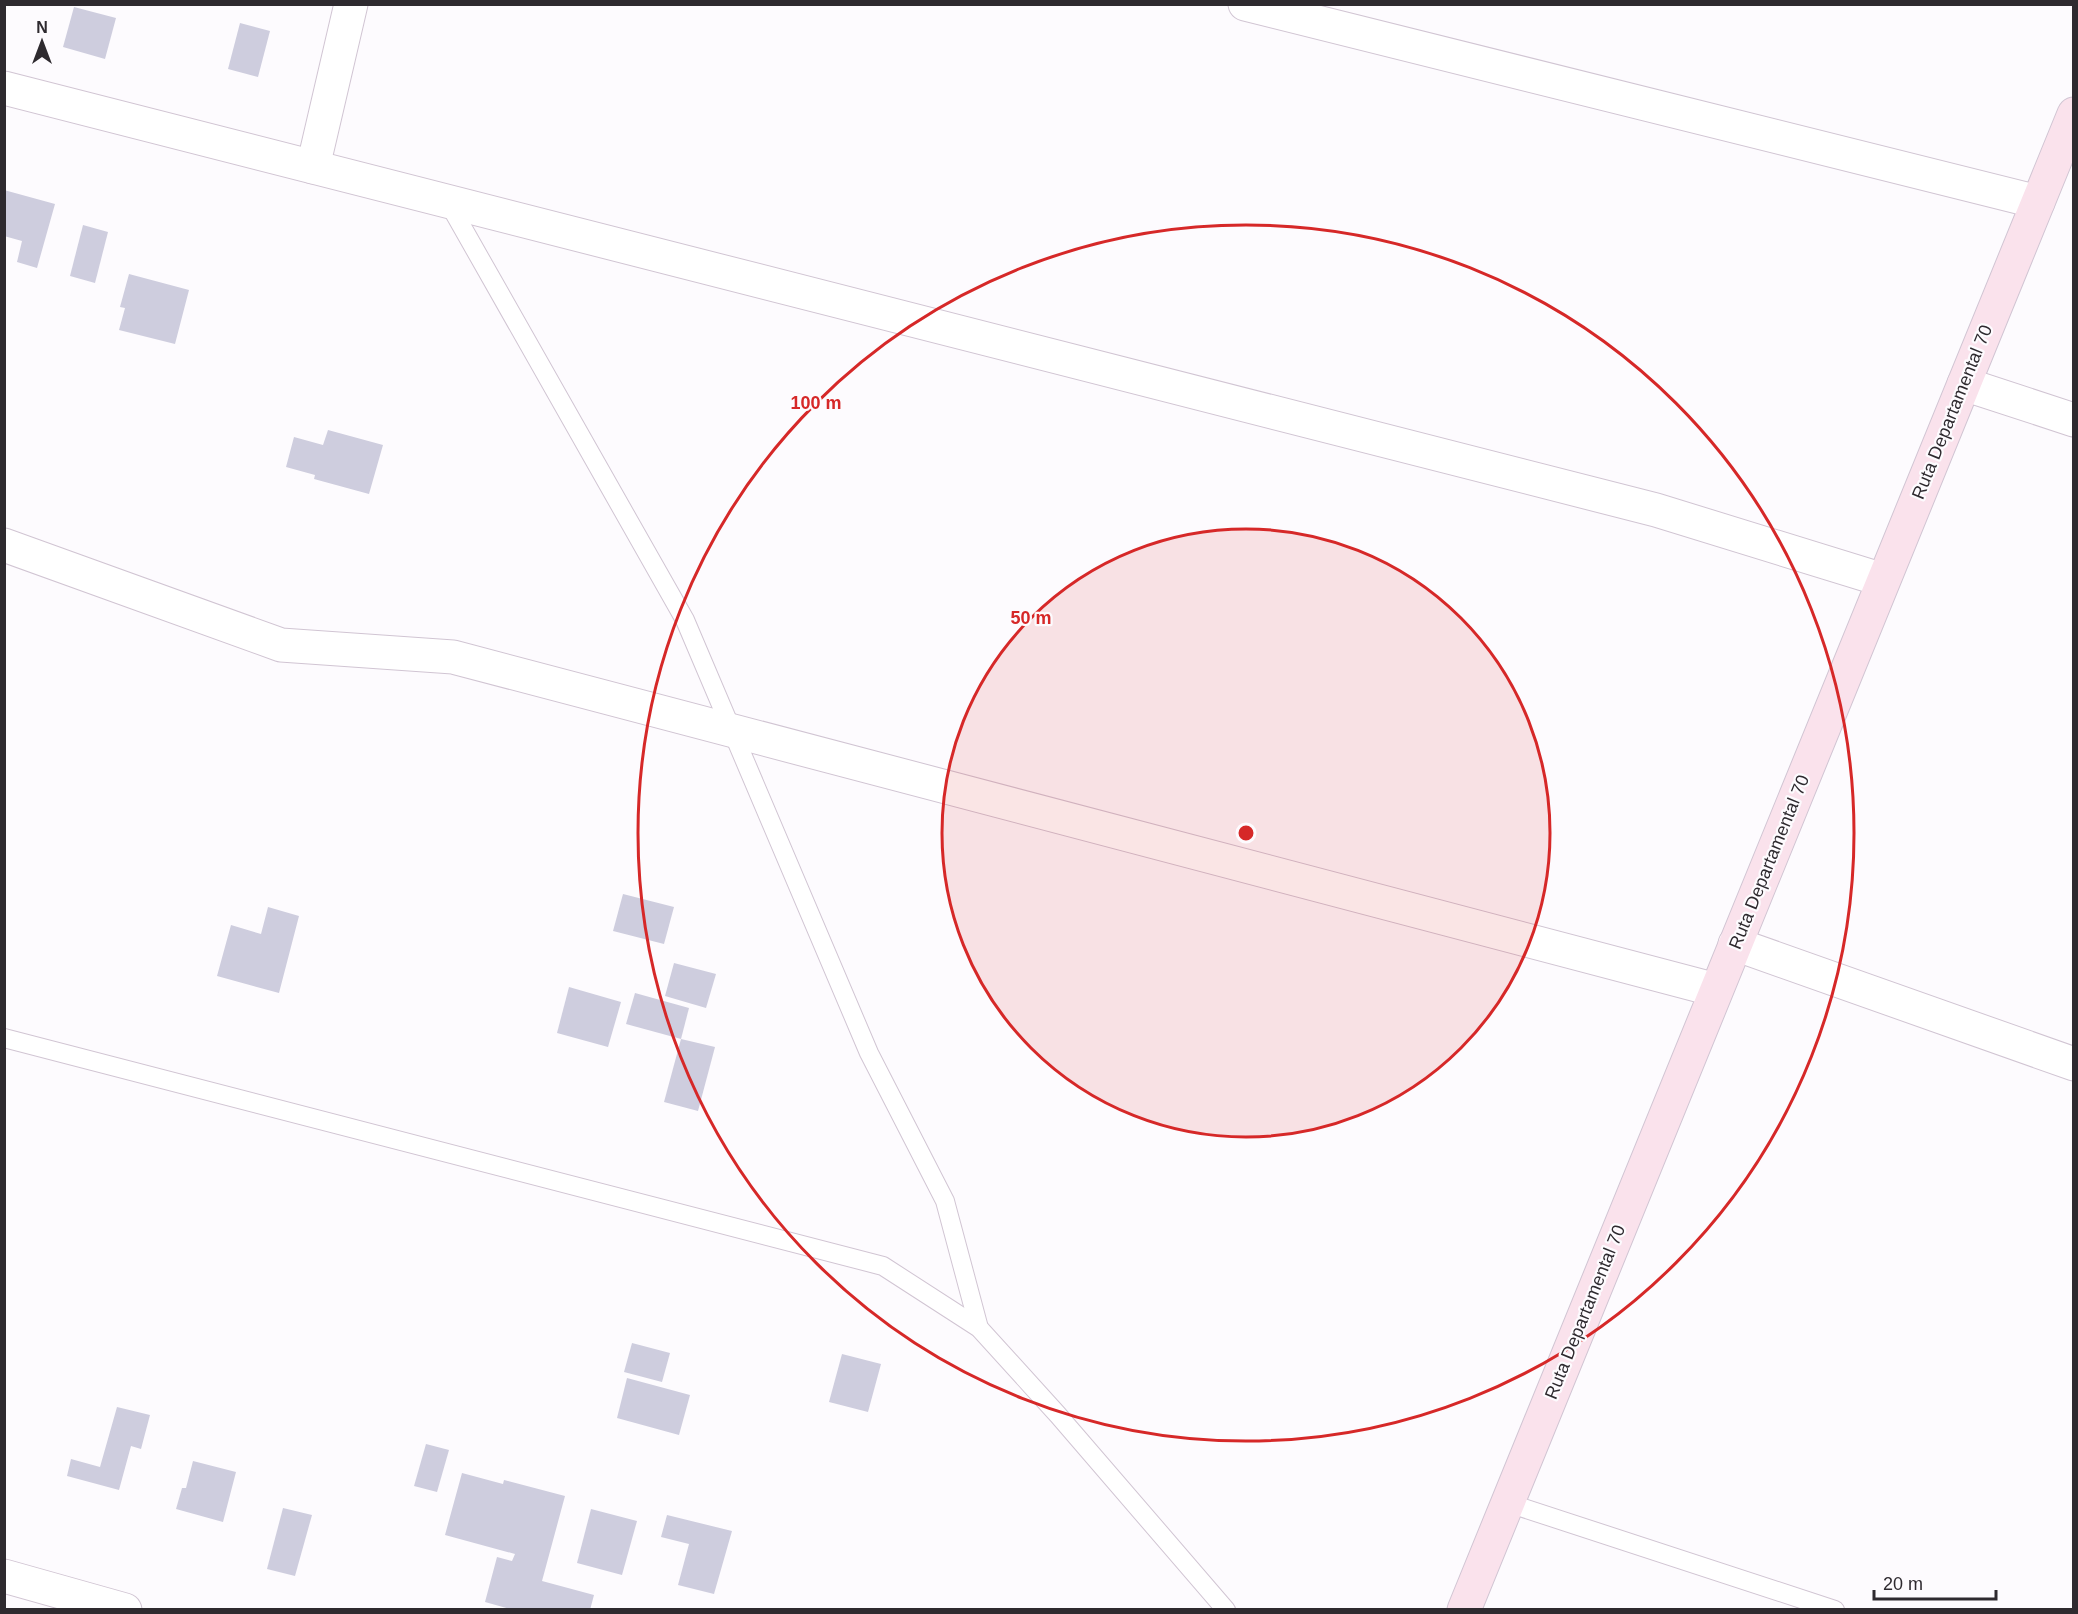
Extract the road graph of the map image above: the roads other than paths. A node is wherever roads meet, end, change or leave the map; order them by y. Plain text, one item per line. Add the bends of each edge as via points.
1 (351, 4) edge
2 (1245, 4) edge
3 (4, 88) edge
4 (2073, 114) edge
5 (313, 167) junction
6 (447, 201) junction
7 (2038, 202) junction
8 (1964, 384) junction
9 (2073, 420) edge
10 (4, 545) edge
11 (1883, 580) junction
12 (732, 730) junction
13 (1735, 944) junction
14 (1716, 990) junction
15 (4, 1038) edge
16 (2073, 1064) edge
17 (979, 1328) junction
18 (1501, 1501) junction
19 (4, 1576) edge
20 (125, 1610) edge
21 (1226, 1610) edge
22 (1464, 1610) edge
23 (1835, 1610) edge

1 - 5 street
2 - 7 street
3 - 5 street
4 - 7 main road, Ruta Departamental 70
5 - 6 street
6 - 11 street via 1656,510
6 - 12 lane via 685,620
7 - 8 main road, Ruta Departamental 70
8 - 9 street
8 - 11 main road, Ruta Departamental 70
10 - 12 street via 281,645 453,657
11 - 13 main road, Ruta Departamental 70
12 - 14 street
12 - 17 lane via 869,1053 945,1201
13 - 14 main road, Ruta Departamental 70
13 - 16 street
14 - 18 main road, Ruta Departamental 70
15 - 17 lane via 883,1266
17 - 21 lane
18 - 22 main road, Ruta Departamental 70
18 - 23 lane
19 - 20 street

